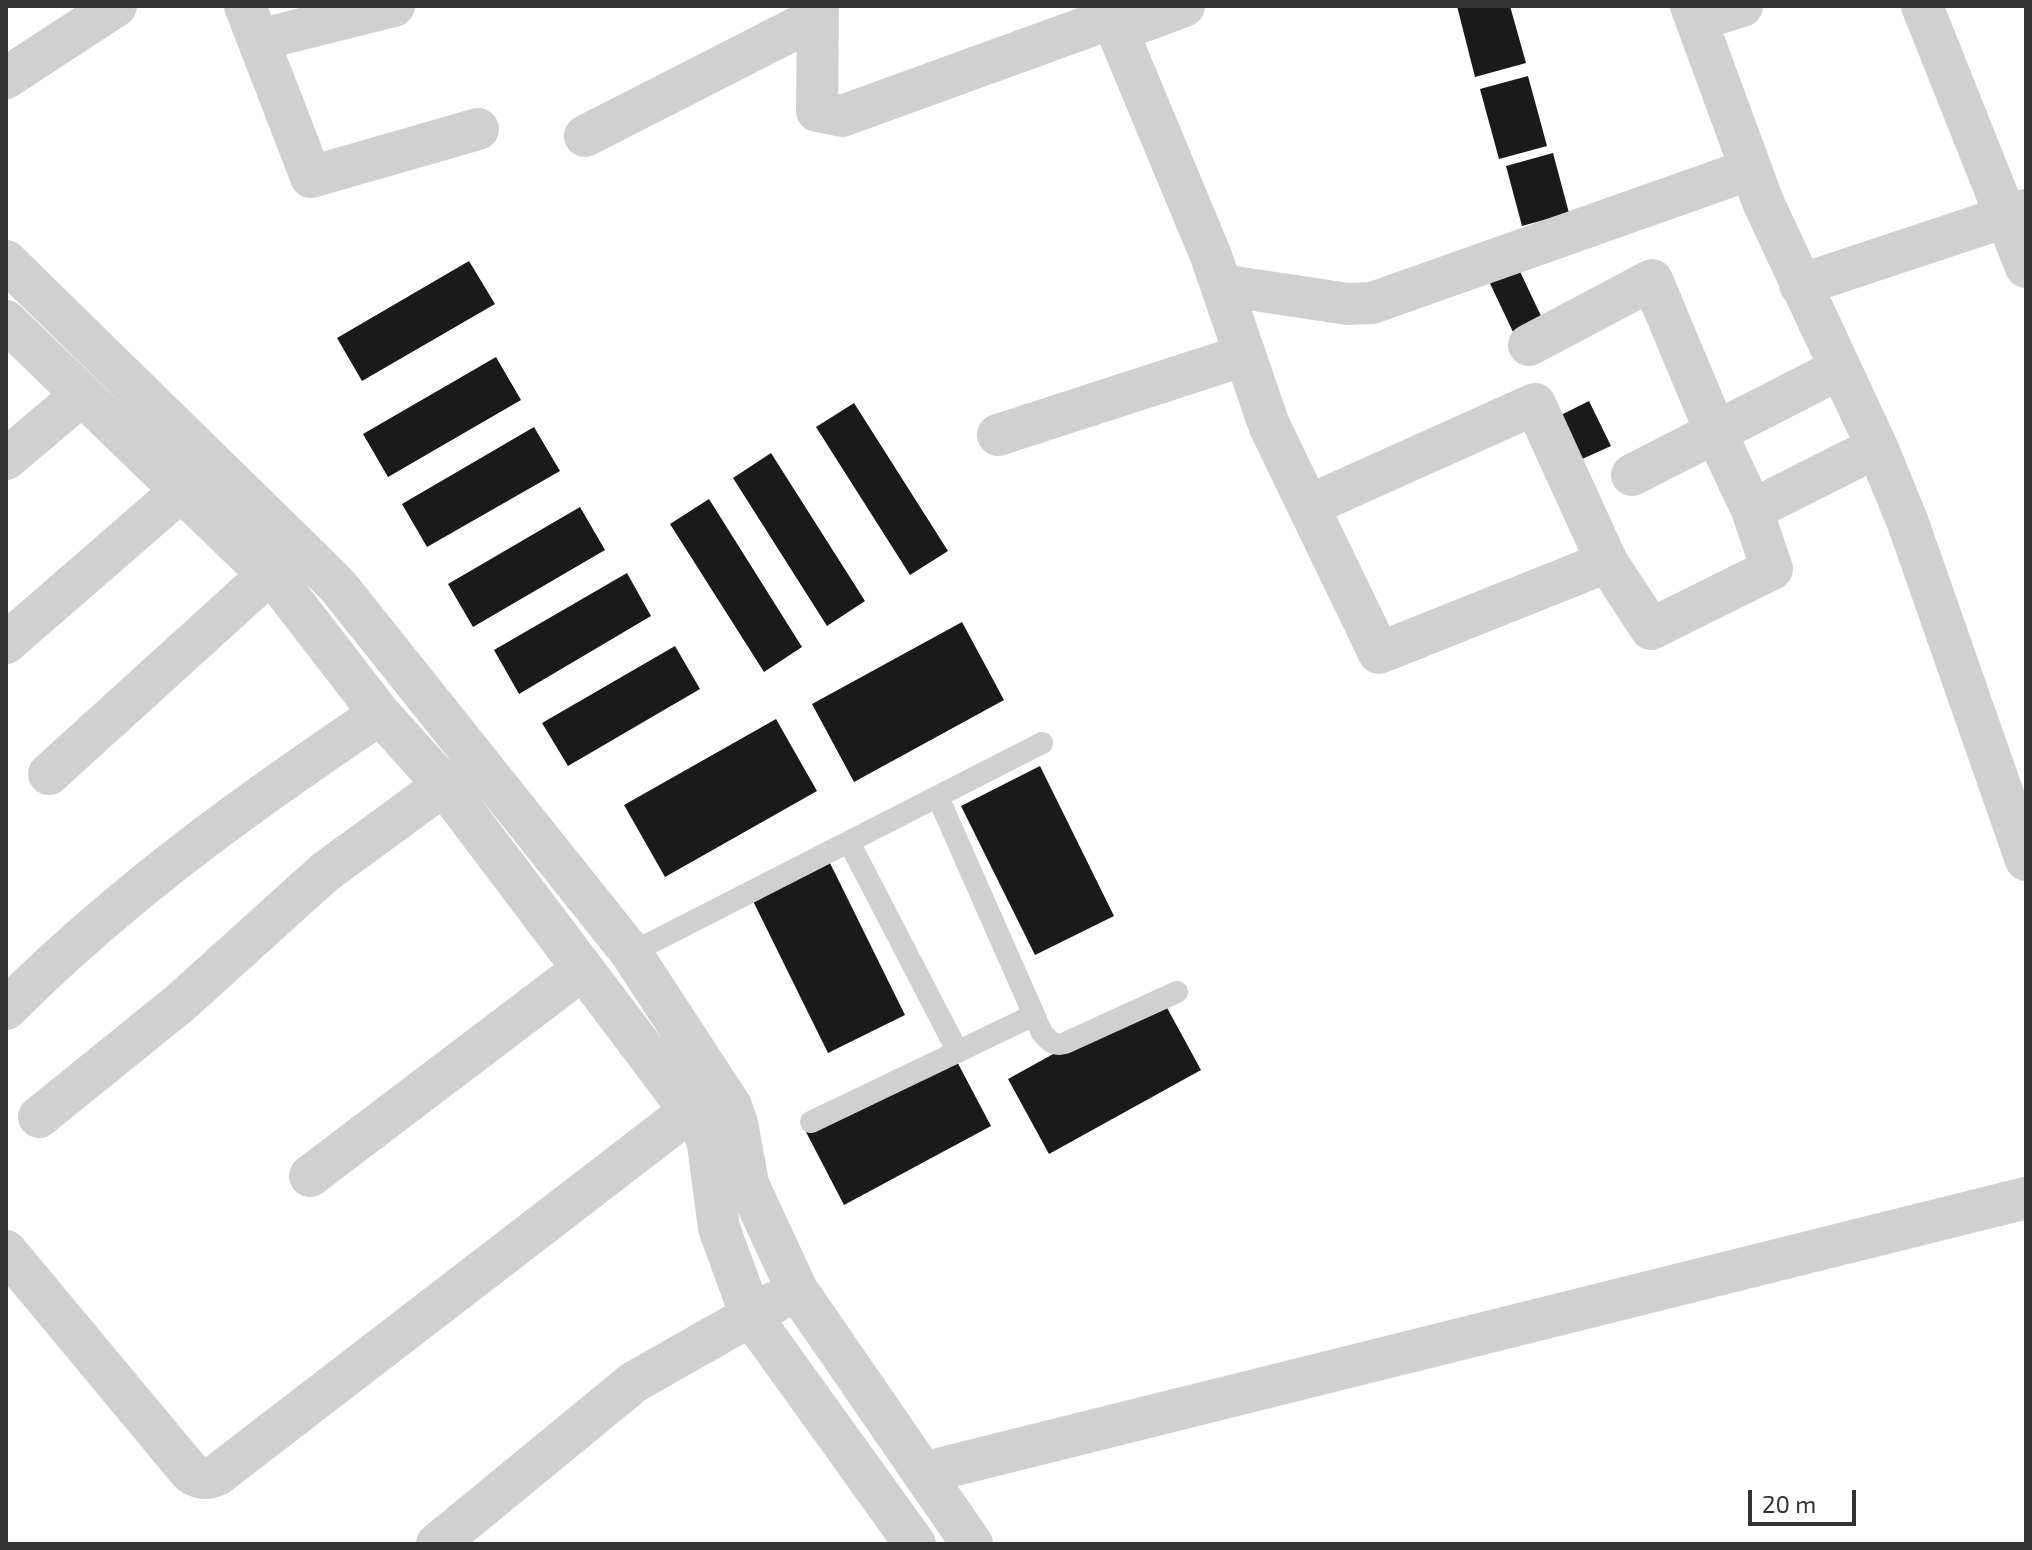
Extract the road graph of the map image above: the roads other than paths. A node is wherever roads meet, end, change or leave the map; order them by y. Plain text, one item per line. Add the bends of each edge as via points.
1 (116, 6) edge
2 (394, 6) edge
3 (1184, 6) edge
4 (1742, 6) edge
5 (1922, 6) edge
6 (818, 11) edge
7 (1694, 13) edge
8 (1112, 18) edge
9 (251, 23) edge
10 (6, 78) edge
11 (478, 129) dead end
12 (585, 136) dead end
13 (1751, 169) junction
14 (2016, 214) edge
15 (6, 261) edge
16 (2026, 267) edge
17 (1221, 285) junction
18 (1800, 285) junction
19 (13, 341) edge
20 (1529, 345) dead end
21 (1245, 355) junction
22 (1839, 369) junction
23 (82, 395) junction
24 (1716, 433) junction
25 (998, 435) dead end
26 (1877, 447) junction
27 (6, 459) edge
28 (1632, 475) dead end
29 (181, 491) junction
30 (1308, 506) junction
31 (1752, 510) junction
32 (1607, 562) junction
33 (268, 575) junction
34 (6, 643) edge
35 (380, 714) junction
36 (1042, 743) dead end
37 (49, 774) dead end
38 (444, 785) junction
39 (938, 797) junction
40 (849, 842) junction
41 (2026, 860) edge
42 (631, 953) junction
43 (583, 969) junction
44 (1177, 992) dead end
45 (6, 1009) edge
46 (1034, 1015) junction
47 (958, 1052) junction
48 (690, 1111) junction
49 (39, 1117) dead end
50 (811, 1122) dead end
51 (310, 1176) dead end
52 (2026, 1198) edge
53 (6, 1251) edge
54 (797, 1290) junction
55 (751, 1316) junction
56 (923, 1473) junction
57 (437, 1544) edge
58 (915, 1544) edge
59 (972, 1544) edge

1 - 10 street
2 - 9 street
3 - 8 street
4 - 7 street
5 - 14 street
6 - 8 street via 817,111 842,116
6 - 12 street
7 - 13 street
8 - 17 street
9 - 11 street via 311,177
13 - 17 street via 1372,303
13 - 18 street
14 - 16 street
14 - 18 street
15 - 42 street via 337,585
17 - 21 street
18 - 22 street
19 - 23 street
20 - 24 street via 1652,280
21 - 25 street
21 - 30 street via 1269,425
22 - 24 street
22 - 26 street
23 - 27 street
23 - 29 street
24 - 28 street
24 - 31 street
26 - 31 street
26 - 41 street
29 - 33 street
29 - 34 street
30 - 32 street via 1379,653
30 - 32 street via 1535,404
31 - 32 street via 1772,569 1651,629
33 - 35 street
33 - 37 street
35 - 38 street
35 - 45 street via 257,797 156,875
36 - 39 lane
38 - 43 street
38 - 49 street via 325,872 180,1003
39 - 40 lane
39 - 46 lane
40 - 42 lane
40 - 47 lane
42 - 54 street via 731,1106 748,1184
43 - 48 street
43 - 51 street
44 - 46 lane via 1057,1045 1042,1033
46 - 47 lane
47 - 50 lane
48 - 53 street via 208,1479 190,1472
48 - 55 street via 703,1128 719,1228
52 - 56 street
54 - 55 street
54 - 56 street
55 - 57 street via 634,1382
55 - 58 street
56 - 59 street

